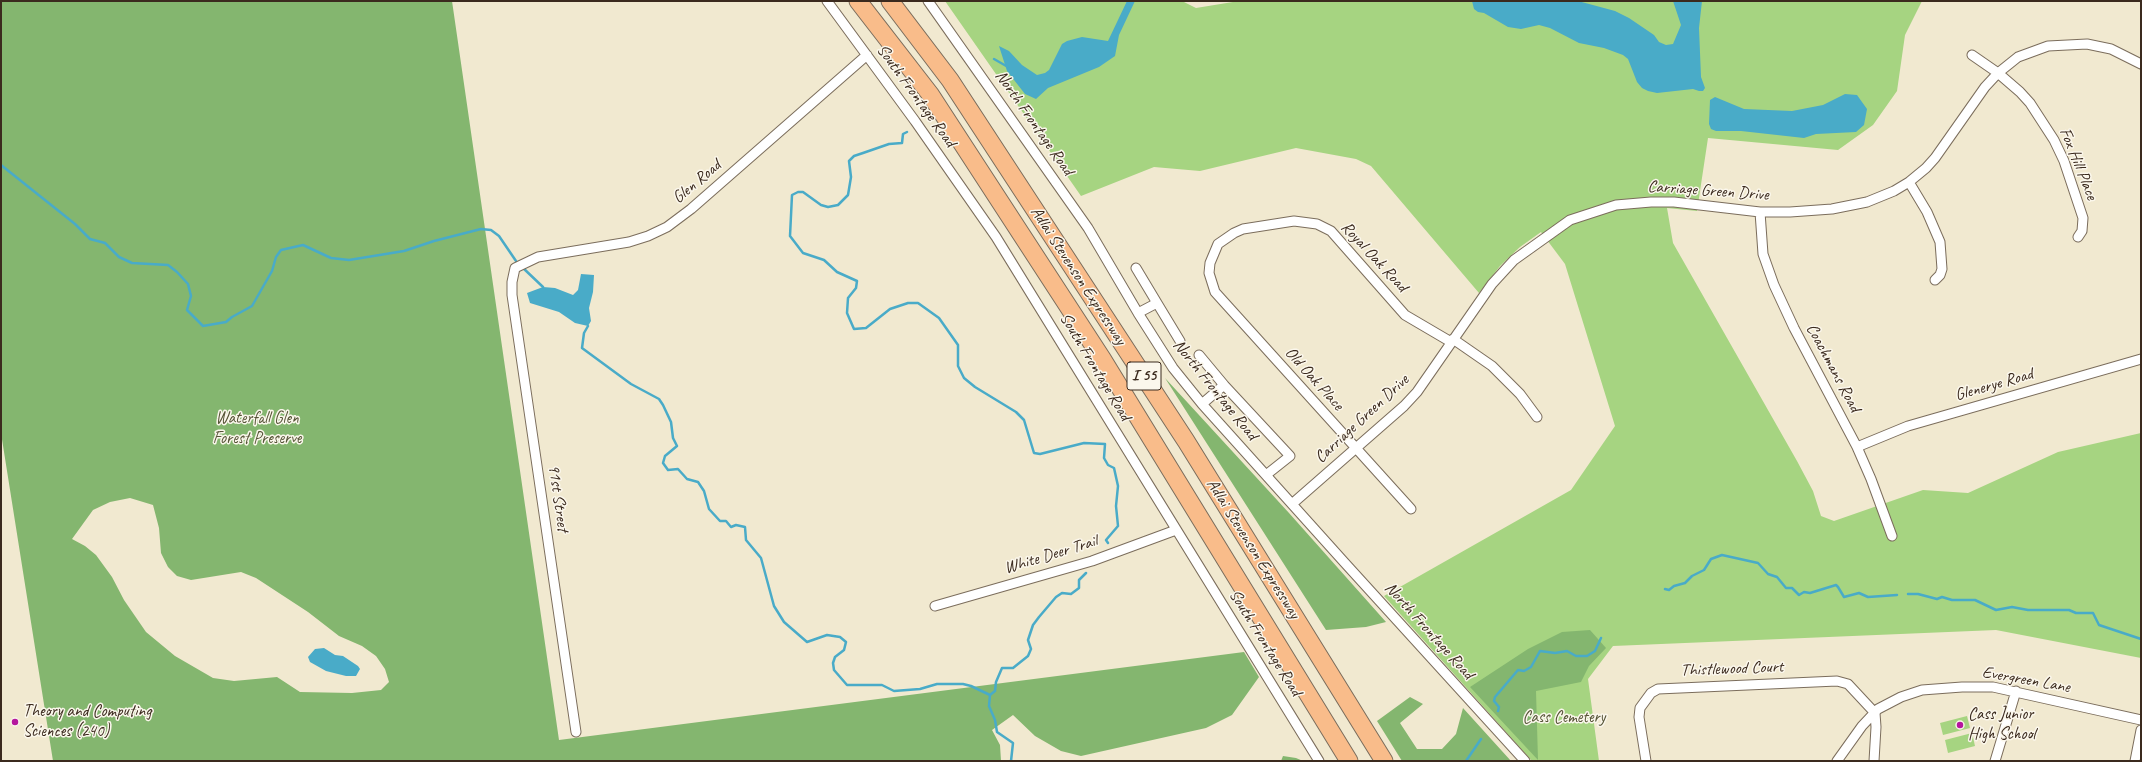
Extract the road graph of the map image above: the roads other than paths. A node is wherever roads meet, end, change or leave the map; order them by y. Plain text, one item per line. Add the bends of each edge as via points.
1 (827, 1) edge
2 (858, 1) edge
3 (890, 1) edge
4 (928, 1) edge
5 (1972, 54) dead end
6 (867, 55) junction
7 (2141, 64) edge
8 (1998, 72) junction
9 (1909, 182) junction
10 (1760, 212) junction
11 (2078, 236) dead end
12 (515, 268) joint
13 (1136, 268) dead end
14 (1935, 280) dead end
15 (1157, 303) junction
16 (1226, 306) joint
17 (1138, 313) junction
18 (1452, 340) junction
19 (1180, 341) dead end
20 (1199, 355) dead end
21 (2141, 359) edge
22 (1224, 385) junction
23 (1202, 404) junction
24 (1536, 417) dead end
25 (1857, 447) junction
26 (1356, 449) junction
27 (1266, 475) junction
28 (1292, 504) junction
29 (1411, 509) dead end
30 (1176, 530) junction
31 (1892, 536) dead end
32 (934, 606) dead end
33 (2016, 691) junction
34 (1875, 713) junction
35 (2141, 720) edge
36 (2141, 730) edge
37 (576, 732) dead end
38 (1319, 761) edge
39 (1350, 761) edge
40 (1384, 761) edge
41 (1525, 761) edge
42 (1646, 761) edge
43 (1837, 761) edge
44 (1874, 761) edge
45 (1996, 761) edge
46 (2135, 761) edge

1 - 6 street, South Frontage Road
2 - 39 highway, Adlai Stevenson Expressway / I 55 via 930,94 1103,360
3 - 40 highway, Adlai Stevenson Expressway / I 55 via 950,80 1186,441
4 - 17 street, North Frontage Road via 1088,228
5 - 8 street, Fox Hill Place
6 - 12 street, Glen Road via 666,227 629,242 538,257
6 - 30 street, South Frontage Road via 996,237
7 - 8 street, Carriage Green Drive via 2103,47 2061,44 2025,53
8 - 9 street, Carriage Green Drive via 1936,158
8 - 11 street, Fox Hill Place via 2030,102 2058,149 2083,218 2082,231
9 - 10 street, Carriage Green Drive via 1881,197 1832,209
9 - 14 street via 1927,212 1940,242 1942,269
10 - 18 street, Carriage Green Drive via 1674,202 1651,202 1616,206 1570,220 1514,260 1492,284
10 - 25 street, Coachmans Road via 1763,254 1774,285
12 - 37 street, 91st Street via 512,295
13 - 15 street
15 - 17 street
15 - 19 street
16 - 18 street, Royal Oak Road via 1215,292 1209,273 1210,263 1218,244 1242,229 1294,221 1310,222 1331,231 1405,315
16 - 26 street, Old Oak Place
17 - 23 street, North Frontage Road via 1173,368
18 - 24 street, Royal Oak Road via 1476,353 1497,370 1520,394
18 - 26 street, Carriage Green Drive via 1417,392
20 - 22 street
21 - 25 street, Glenerye Road via 1908,426
22 - 23 street
22 - 27 street via 1290,456
23 - 27 street, North Frontage Road
25 - 31 street, Coachmans Road
26 - 28 street, Carriage Green Drive
26 - 29 street, Old Oak Place
27 - 28 street, North Frontage Road
28 - 41 street, North Frontage Road
30 - 32 street, White Deer Trail via 1092,561
30 - 38 street, South Frontage Road
33 - 34 street, Evergreen Lane via 1982,686 1922,690 1890,702
33 - 35 street, Evergreen Lane
33 - 45 street
34 - 42 street, Thistlewood Court via 1848,684 1837,681 1667,687 1651,693 1640,708 1639,717
34 - 43 street, Evergreen Lane
34 - 44 street
36 - 46 street

